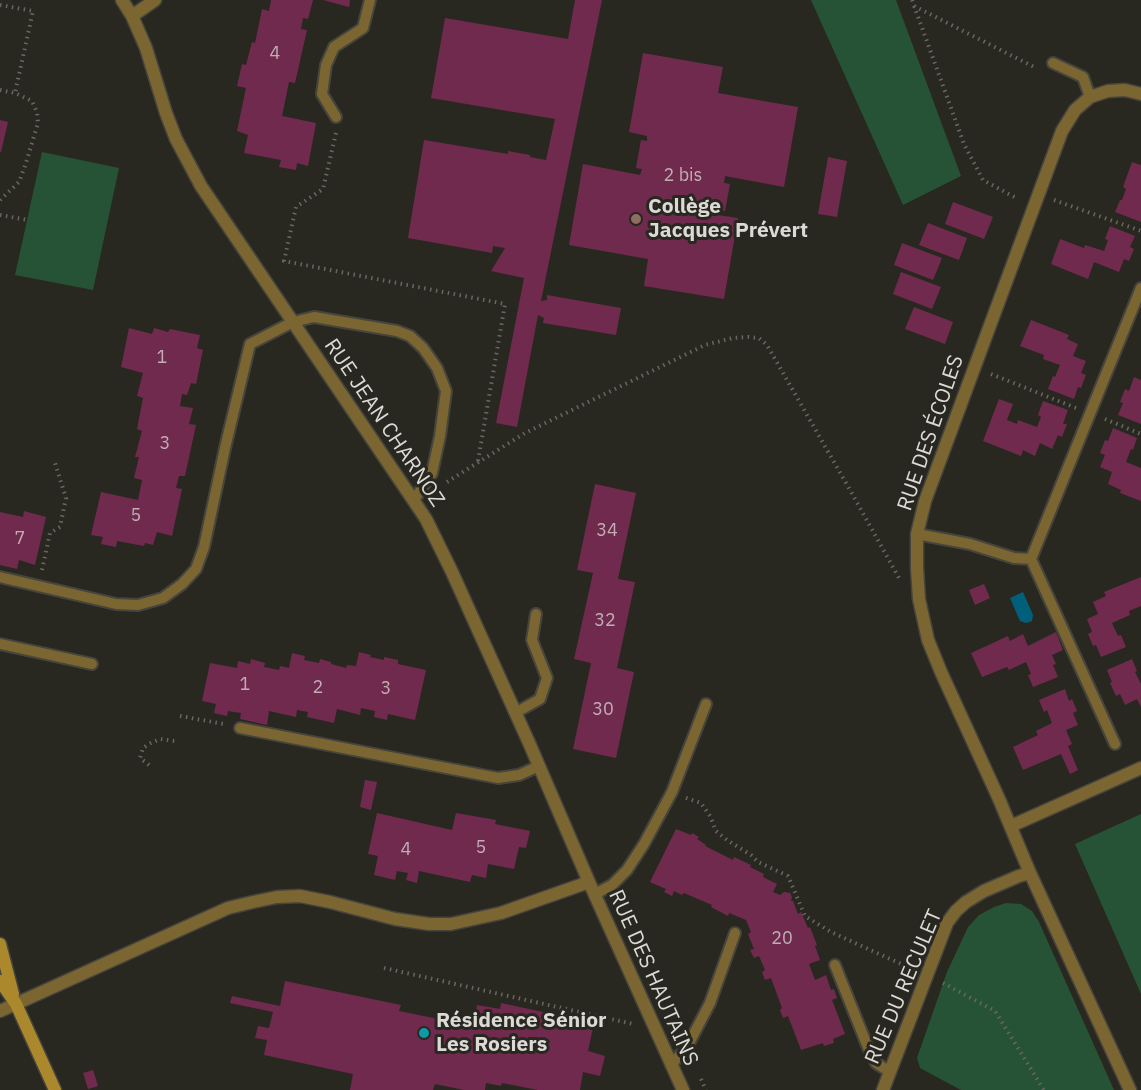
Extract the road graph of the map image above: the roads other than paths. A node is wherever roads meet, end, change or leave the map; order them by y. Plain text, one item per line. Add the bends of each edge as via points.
1 (122, 0) edge
2 (155, 0) edge
3 (370, 0) edge
4 (132, 16) junction
5 (1053, 63) road end
6 (1141, 94) edge
7 (1090, 97) junction
8 (336, 117) road end
9 (1141, 288) edge
10 (292, 322) junction
11 (414, 500) junction
12 (917, 534) junction
13 (1031, 559) junction
14 (0, 577) edge
15 (536, 614) dead end
16 (0, 644) edge
17 (92, 664) dead end
18 (706, 704) dead end
19 (515, 713) junction
20 (240, 728) dead end
21 (1115, 744) dead end
22 (539, 766) junction
23 (1141, 768) edge
24 (1011, 826) junction
25 (1030, 873) junction
26 (589, 882) junction
27 (595, 894) junction
28 (735, 933) dead end
29 (0, 944) edge
30 (835, 965) dead end
31 (0, 981) edge
32 (16, 1004) junction
33 (0, 1011) edge
34 (671, 1065) junction
35 (890, 1072) junction
36 (56, 1090) edge
37 (682, 1090) edge
38 (883, 1090) edge
39 (1130, 1090) edge

1 - 4 street, RUE JEAN CHARNOZ
2 - 4 street
3 - 8 lane via 363,28 334,47 326,65 322,94
4 - 10 street, RUE JEAN CHARNOZ via 187,162
5 - 7 lane via 1083,76
6 - 7 street via 1125,90
7 - 12 street, RUE DES ÉCOLES via 1062,130 925,501
9 - 13 lane
10 - 11 street, RUE JEAN CHARNOZ
10 - 11 lane via 314,317 397,331 423,348 437,368 446,391 440,436 432,473
10 - 14 lane via 250,344 204,547 196,569 182,584 163,598 138,605 116,604
11 - 19 street, RUE JEAN CHARNOZ via 452,572
12 - 13 lane
12 - 24 street, RUE DES ÉCOLES via 919,599 928,640
13 - 21 lane
15 - 19 lane via 532,640 547,678 540,699
16 - 17 lane
18 - 27 lane via 672,792 644,844 627,870
19 - 22 street, RUE JEAN CHARNOZ
20 - 22 lane via 498,778 519,775
22 - 26 street, RUE JEAN CHARNOZ
23 - 24 street
24 - 25 street, RUE DES ÉCOLES
25 - 35 street, RUE DU RECULET via 984,891 966,902 947,923
25 - 39 street, RUE DES ÉCOLES
26 - 27 street, RUE DES HAUTAINS
26 - 32 street via 501,913 451,924 394,919 300,897 253,902 228,908
27 - 34 street, RUE DES HAUTAINS
28 - 34 lane via 710,1003 687,1047
29 - 32 street
30 - 35 lane via 869,1050 876,1063
31 - 32 street
32 - 33 street
32 - 36 street
34 - 37 street, RUE DES HAUTAINS
35 - 38 street, RUE DU RECULET

